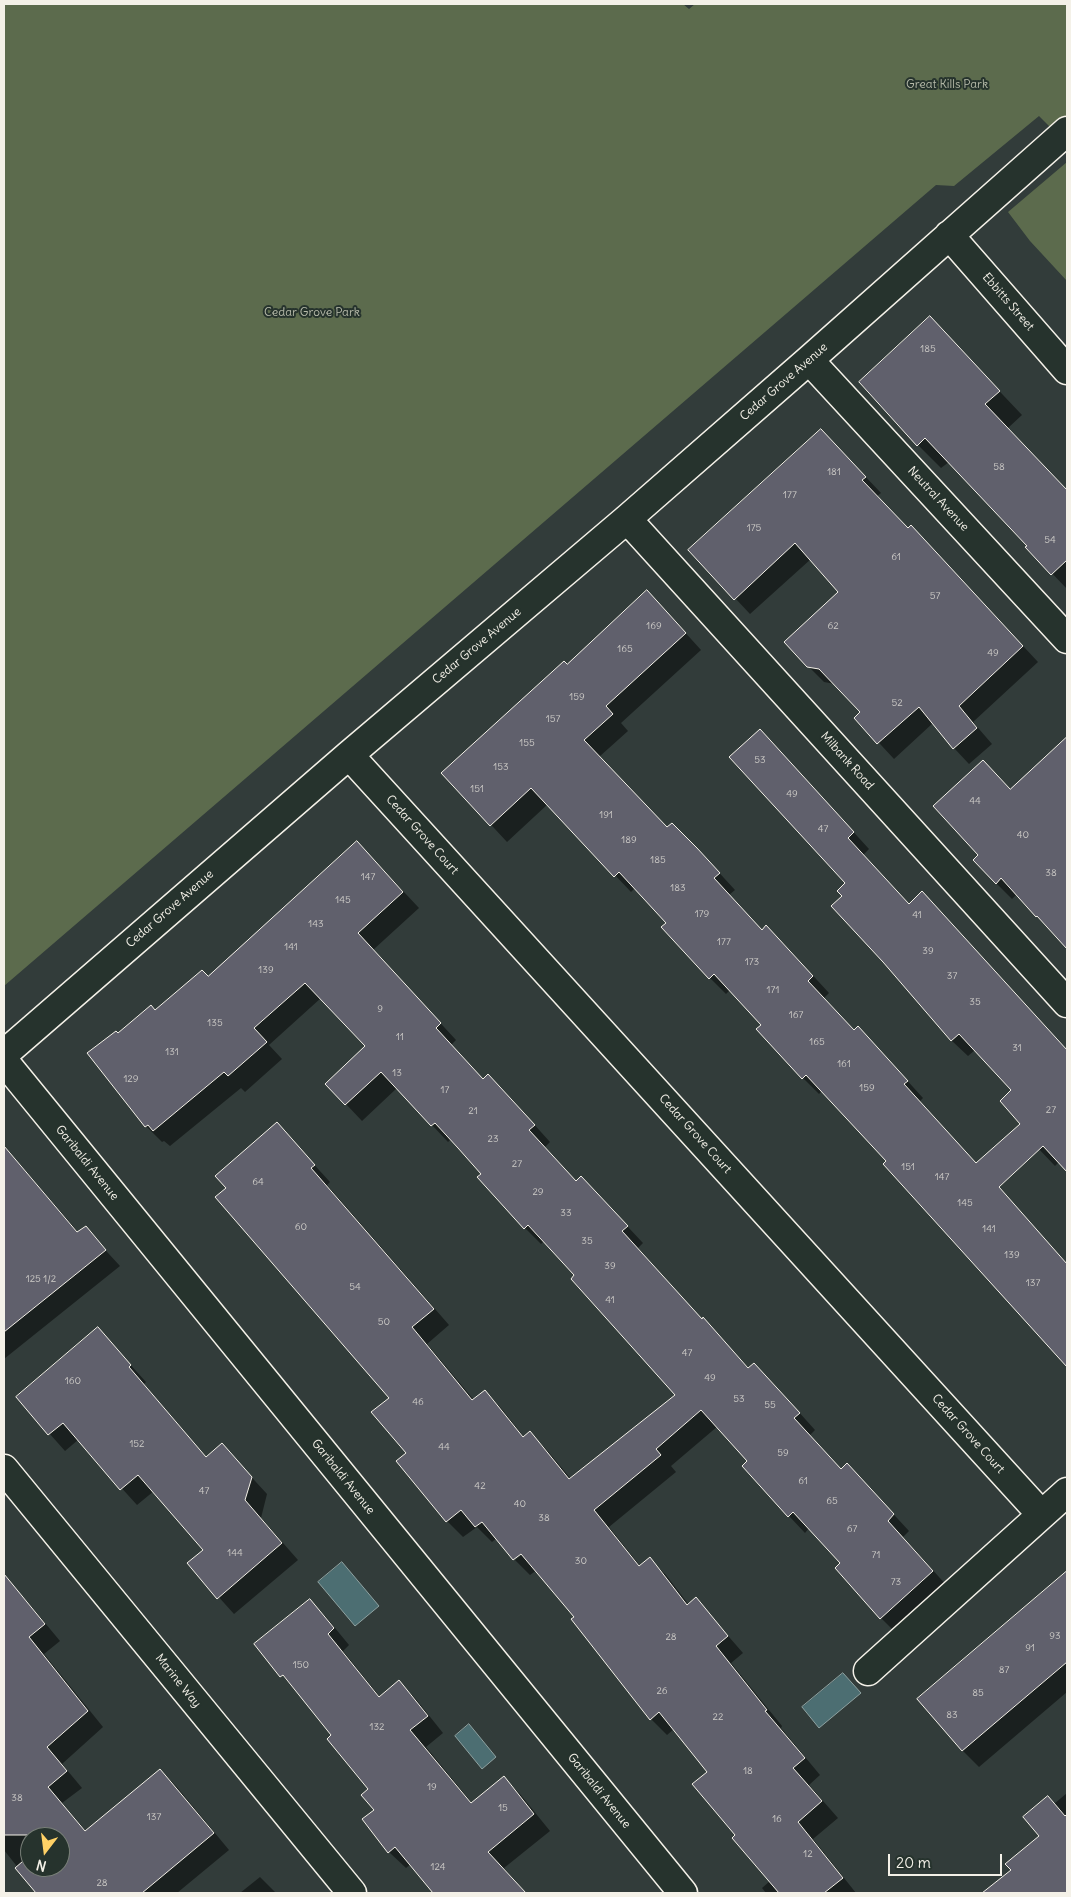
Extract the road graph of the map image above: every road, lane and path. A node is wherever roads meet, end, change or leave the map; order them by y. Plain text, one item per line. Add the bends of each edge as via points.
1 (1060, 137) edge
2 (949, 235) junction
3 (809, 360) junction
4 (1067, 370) edge
5 (627, 520) junction
6 (1067, 639) edge
7 (349, 755) junction
8 (1067, 1003) edge
9 (4, 1054) edge
10 (4, 1061) edge
11 (4, 1469) edge
12 (1067, 1492) edge
13 (1041, 1514) junction
14 (868, 1671) dead end
15 (352, 1893) edge
16 (683, 1893) edge

1 - 2 street, Cedar Grove Avenue
2 - 3 street, Cedar Grove Avenue
2 - 4 street, Ebbitts Street
3 - 5 street, Cedar Grove Avenue
3 - 6 street, Neutral Avenue
5 - 7 street, Cedar Grove Avenue
5 - 8 street, Milbank Road
7 - 9 street, Cedar Grove Avenue
7 - 13 street, Cedar Grove Court
10 - 16 street, Garibaldi Avenue
11 - 15 street, Marine Way
12 - 13 street
13 - 14 street

